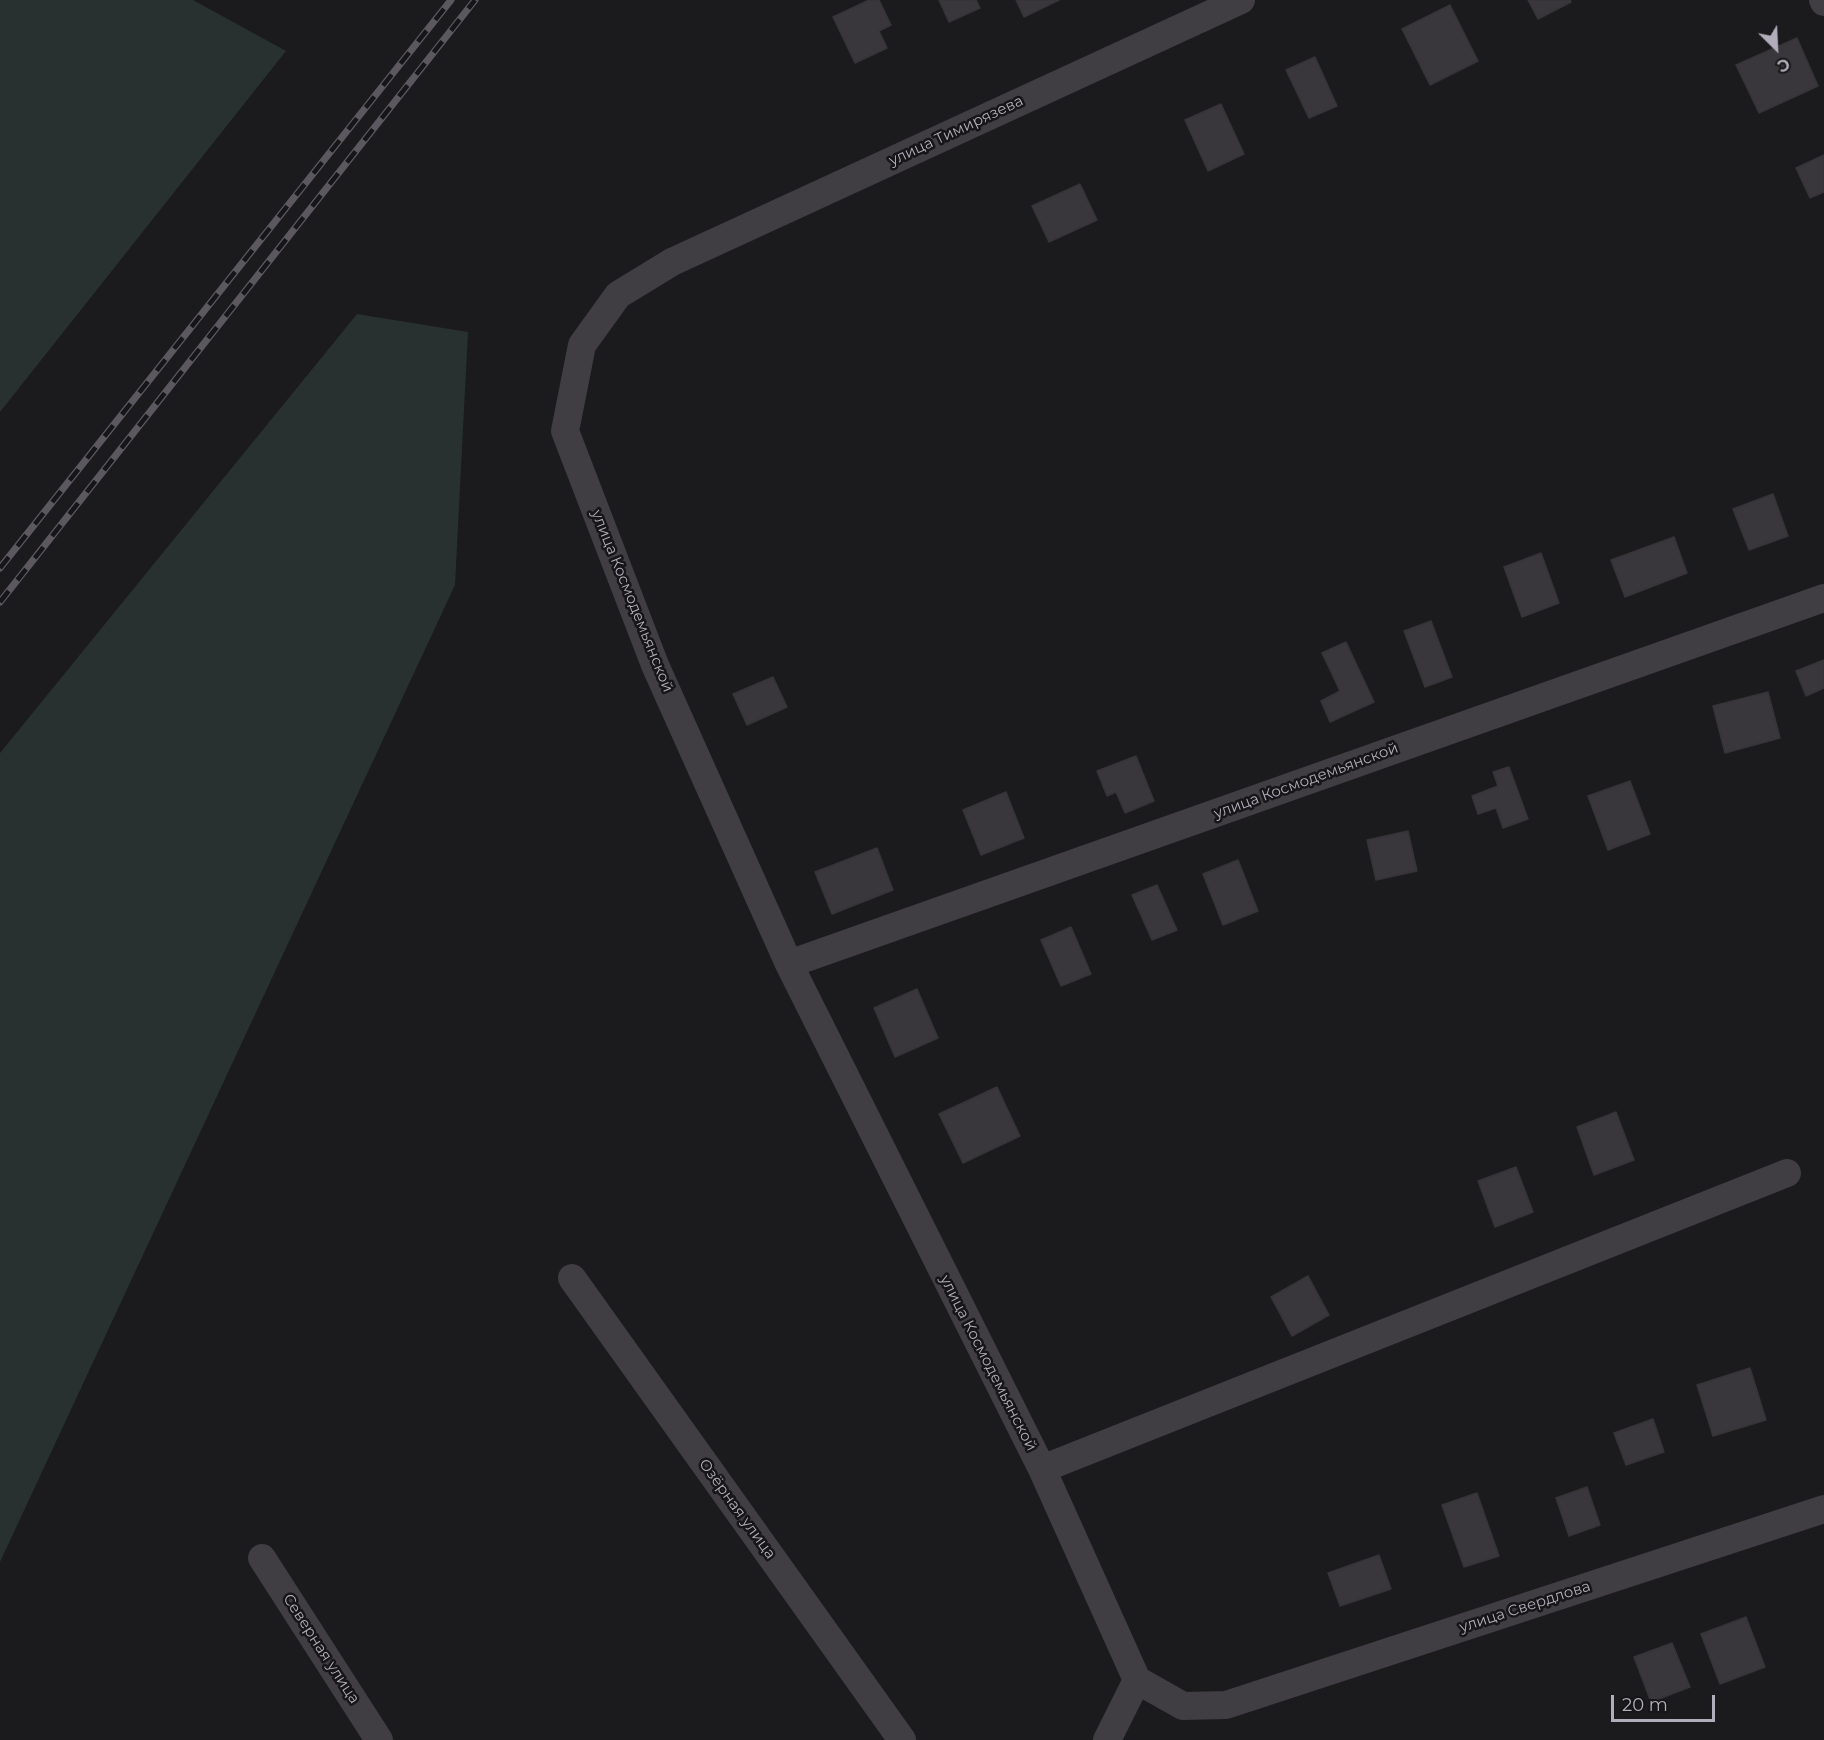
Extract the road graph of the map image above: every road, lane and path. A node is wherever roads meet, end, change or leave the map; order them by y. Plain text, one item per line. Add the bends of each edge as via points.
1 (1241, 0) edge
2 (672, 262) joint
3 (1824, 598) edge
4 (789, 964) junction
5 (1787, 1173) dead end
6 (572, 1278) dead end
7 (1042, 1470) junction
8 (1824, 1509) edge
9 (262, 1558) dead end
10 (1137, 1680) junction
11 (379, 1740) edge
12 (902, 1740) edge
13 (1107, 1740) edge

1 - 2 street, улица Тимирязева
2 - 4 street, улица Космодемьянской via 618,295 582,345 565,431 655,665
3 - 4 street, улица Космодемьянской
4 - 7 street, улица Космодемьянской
5 - 7 street
6 - 12 street, Озёрная улица
7 - 10 street, улица Космодемьянской
8 - 10 street, улица Свердлова via 1226,1705 1183,1706
9 - 11 street, Северная улица
10 - 13 street

